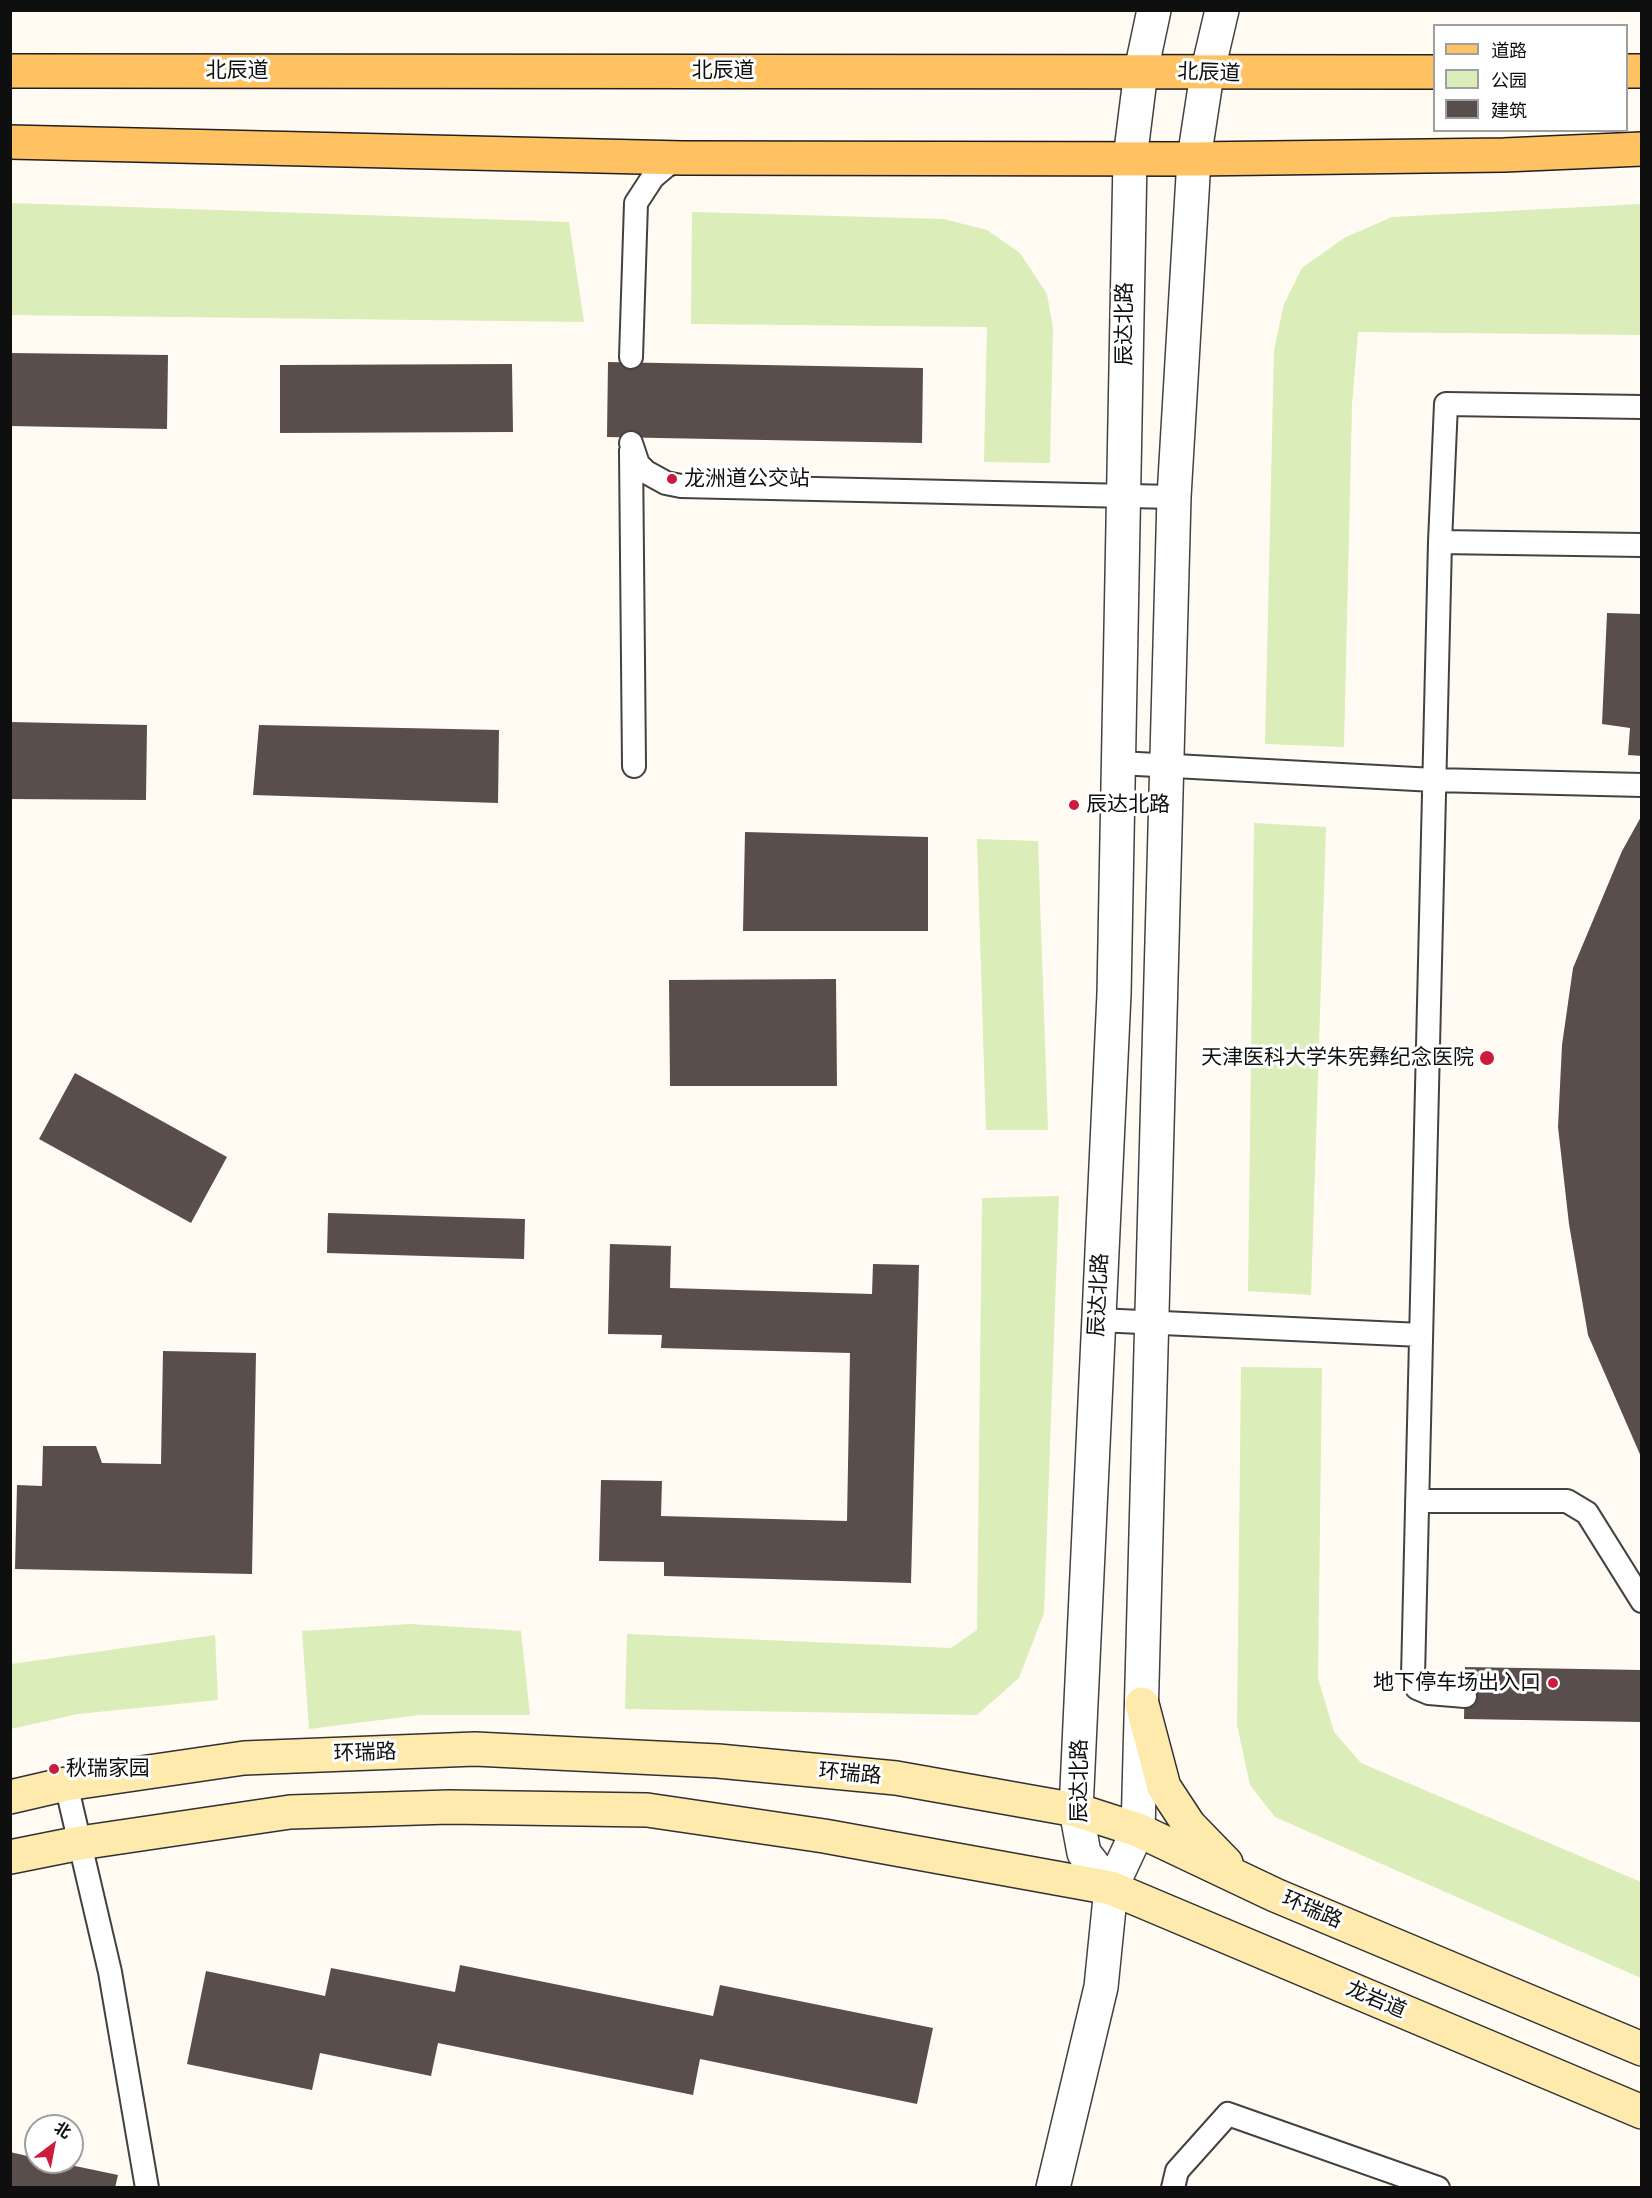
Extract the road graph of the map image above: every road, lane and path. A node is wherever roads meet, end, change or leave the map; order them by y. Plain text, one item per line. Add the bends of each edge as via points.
1 (1154, 10) edge
2 (1222, 10) edge
3 (10, 71) edge
4 (1141, 71) junction
5 (1433, 72) edge
6 (1207, 74) junction
7 (10, 142) edge
8 (1641, 149) edge
9 (683, 158) junction
10 (1130, 159) junction
11 (1194, 159) junction
12 (631, 357) dead end
13 (1641, 407) edge
14 (1124, 494) junction
15 (1174, 496) junction
16 (1440, 542) junction
17 (1641, 545) edge
18 (1119, 763) junction
19 (1165, 765) junction
20 (634, 766) dead end
21 (1434, 780) junction
22 (1641, 785) edge
23 (1098, 1320) junction
24 (1151, 1322) junction
25 (1421, 1335) junction
26 (1417, 1501) junction
27 (1641, 1601) edge
28 (1465, 1696) dead end
29 (1142, 1704) junction
30 (66, 1785) junction
31 (10, 1797) edge
32 (1076, 1810) junction
33 (1138, 1830) junction
34 (80, 1843) junction
35 (10, 1857) edge
36 (1248, 1882) junction
37 (1111, 1888) junction
38 (1641, 2049) edge
39 (1641, 2112) edge
40 (147, 2187) edge
41 (1053, 2187) edge
42 (1173, 2187) edge
43 (1438, 2187) edge

1 - 4 street, 辰达北路
2 - 6 street
3 - 4 main road, 北辰道
4 - 6 main road, 北辰道
4 - 10 street, 辰达北路
5 - 6 main road, 北辰道
6 - 11 street
7 - 9 main road
8 - 11 main road
9 - 10 main road
9 - 12 lane via 653,177 636,203
10 - 11 main road
10 - 14 street, 辰达北路
11 - 15 street
13 - 16 lane via 1446,404
14 - 15 lane
14 - 18 street, 辰达北路
14 - 20 lane via 681,486 646,472 638,464 631,443
15 - 19 street
16 - 17 lane
16 - 21 lane
18 - 19 lane
18 - 23 street, 辰达北路 via 1114,994
19 - 21 lane
19 - 24 street
21 - 22 lane
21 - 25 lane
23 - 24 lane
23 - 32 street, 辰达北路
24 - 25 lane
24 - 29 street
25 - 26 lane
26 - 27 lane via 1567,1501 1587,1513
26 - 28 lane via 1413,1676 1417,1688 1429,1693
29 - 33 street
29 - 36 main road via 1164,1788 1190,1825
30 - 31 main road, 环瑞路
30 - 32 main road, 环瑞路 via 244,1758 475,1749 718,1761 896,1778
30 - 34 lane
32 - 33 main road, 环瑞路
32 - 37 street, 辰达北路 via 1084,1853
33 - 36 main road, 环瑞路
33 - 37 street
34 - 35 main road
34 - 37 main road via 290,1812 449,1808 646,1810 824,1836
34 - 40 lane via 110,1972
36 - 38 main road, 环瑞路
37 - 39 main road, 龙岩道
37 - 41 street via 1101,1987
42 - 43 lane via 1177,2171 1228,2114

